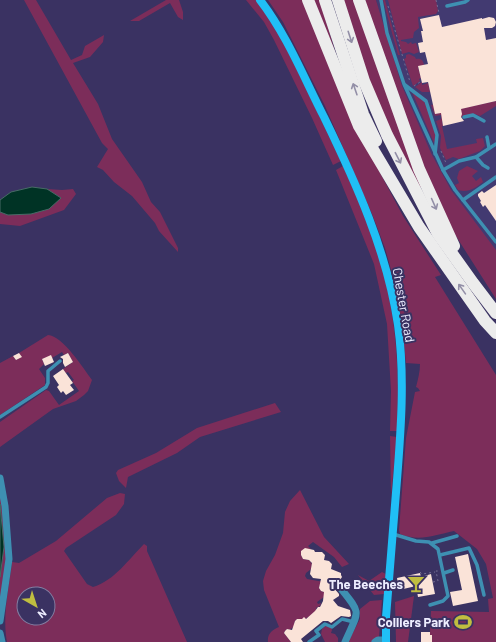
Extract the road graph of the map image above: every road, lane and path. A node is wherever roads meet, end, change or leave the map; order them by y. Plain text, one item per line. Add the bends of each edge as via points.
1 (260, 0) edge
2 (308, 0) edge
3 (324, 0) edge
4 (338, 0) edge
5 (359, 0) edge
6 (381, 0) edge
7 (436, 0) edge
8 (469, 2) edge
9 (388, 6) dead end
10 (447, 6) dead end
11 (439, 13) dead end
12 (420, 82) dead end
13 (404, 84) junction
14 (464, 117) dead end
15 (484, 121) dead end
16 (487, 137) dead end
17 (437, 144) junction
18 (496, 144) edge
19 (489, 148) junction
20 (435, 155) junction
21 (476, 157) junction
22 (449, 167) junction
23 (488, 168) dead end
24 (443, 170) junction
25 (496, 178) edge
26 (463, 200) junction
27 (404, 202) junction
28 (496, 242) edge
29 (472, 283) junction
30 (496, 313) edge
31 (496, 333) edge
32 (60, 361) dead end
33 (0, 417) edge
34 (0, 478) edge
35 (392, 534) junction
36 (457, 536) dead end
37 (432, 543) junction
38 (440, 555) junction
39 (453, 570) dead end
40 (436, 571) junction
41 (420, 572) dead end
42 (442, 572) junction
43 (433, 582) dead end
44 (338, 585) dead end
45 (484, 595) dead end
46 (430, 605) dead end
47 (0, 621) edge
48 (355, 622) junction
49 (0, 633) edge
50 (386, 641) edge
51 (2, 642) edge
52 (310, 642) edge
53 (345, 642) edge
54 (375, 642) edge

1 - 35 main road, Chester Road via 277,24 337,145 366,211 388,273 398,325 402,415
2 - 27 highway via 359,126
27 -> 3 highway via 363,114
4 -> 29 highway via 364,81 387,135 438,234
5 -> 29 highway via 419,169
6 - 13 lane via 387,33
7 - 11 path
8 - 10 lane
9 - 12 path via 411,84 414,87
13 - 17 lane via 426,101 436,131
13 - 20 lane
14 - 15 lane via 474,116
16 - 19 lane
17 - 20 lane
17 - 22 path
18 - 19 lane
19 - 21 lane
20 - 24 lane
21 - 22 lane via 459,161
21 - 23 lane
22 - 24 lane
24 - 26 lane
25 - 26 lane
26 - 28 lane
31 -> 27 highway via 485,321
29 - 30 highway
32 - 33 lane via 48,371 46,387
34 - 47 street via 9,559
35 - 37 lane
35 - 50 main road, Chester Road
36 - 37 lane
37 - 38 lane
38 - 42 lane
38 - 45 lane via 469,548 478,565
39 - 42 lane
40 - 41 path via 422,574
40 - 42 path
40 - 43 path via 438,581
42 - 46 lane via 448,596 443,601
44 - 48 street via 357,609
48 - 52 lane via 342,619 332,627 325,624 316,631 319,635
48 - 53 street
49 - 51 street
50 - 54 street

